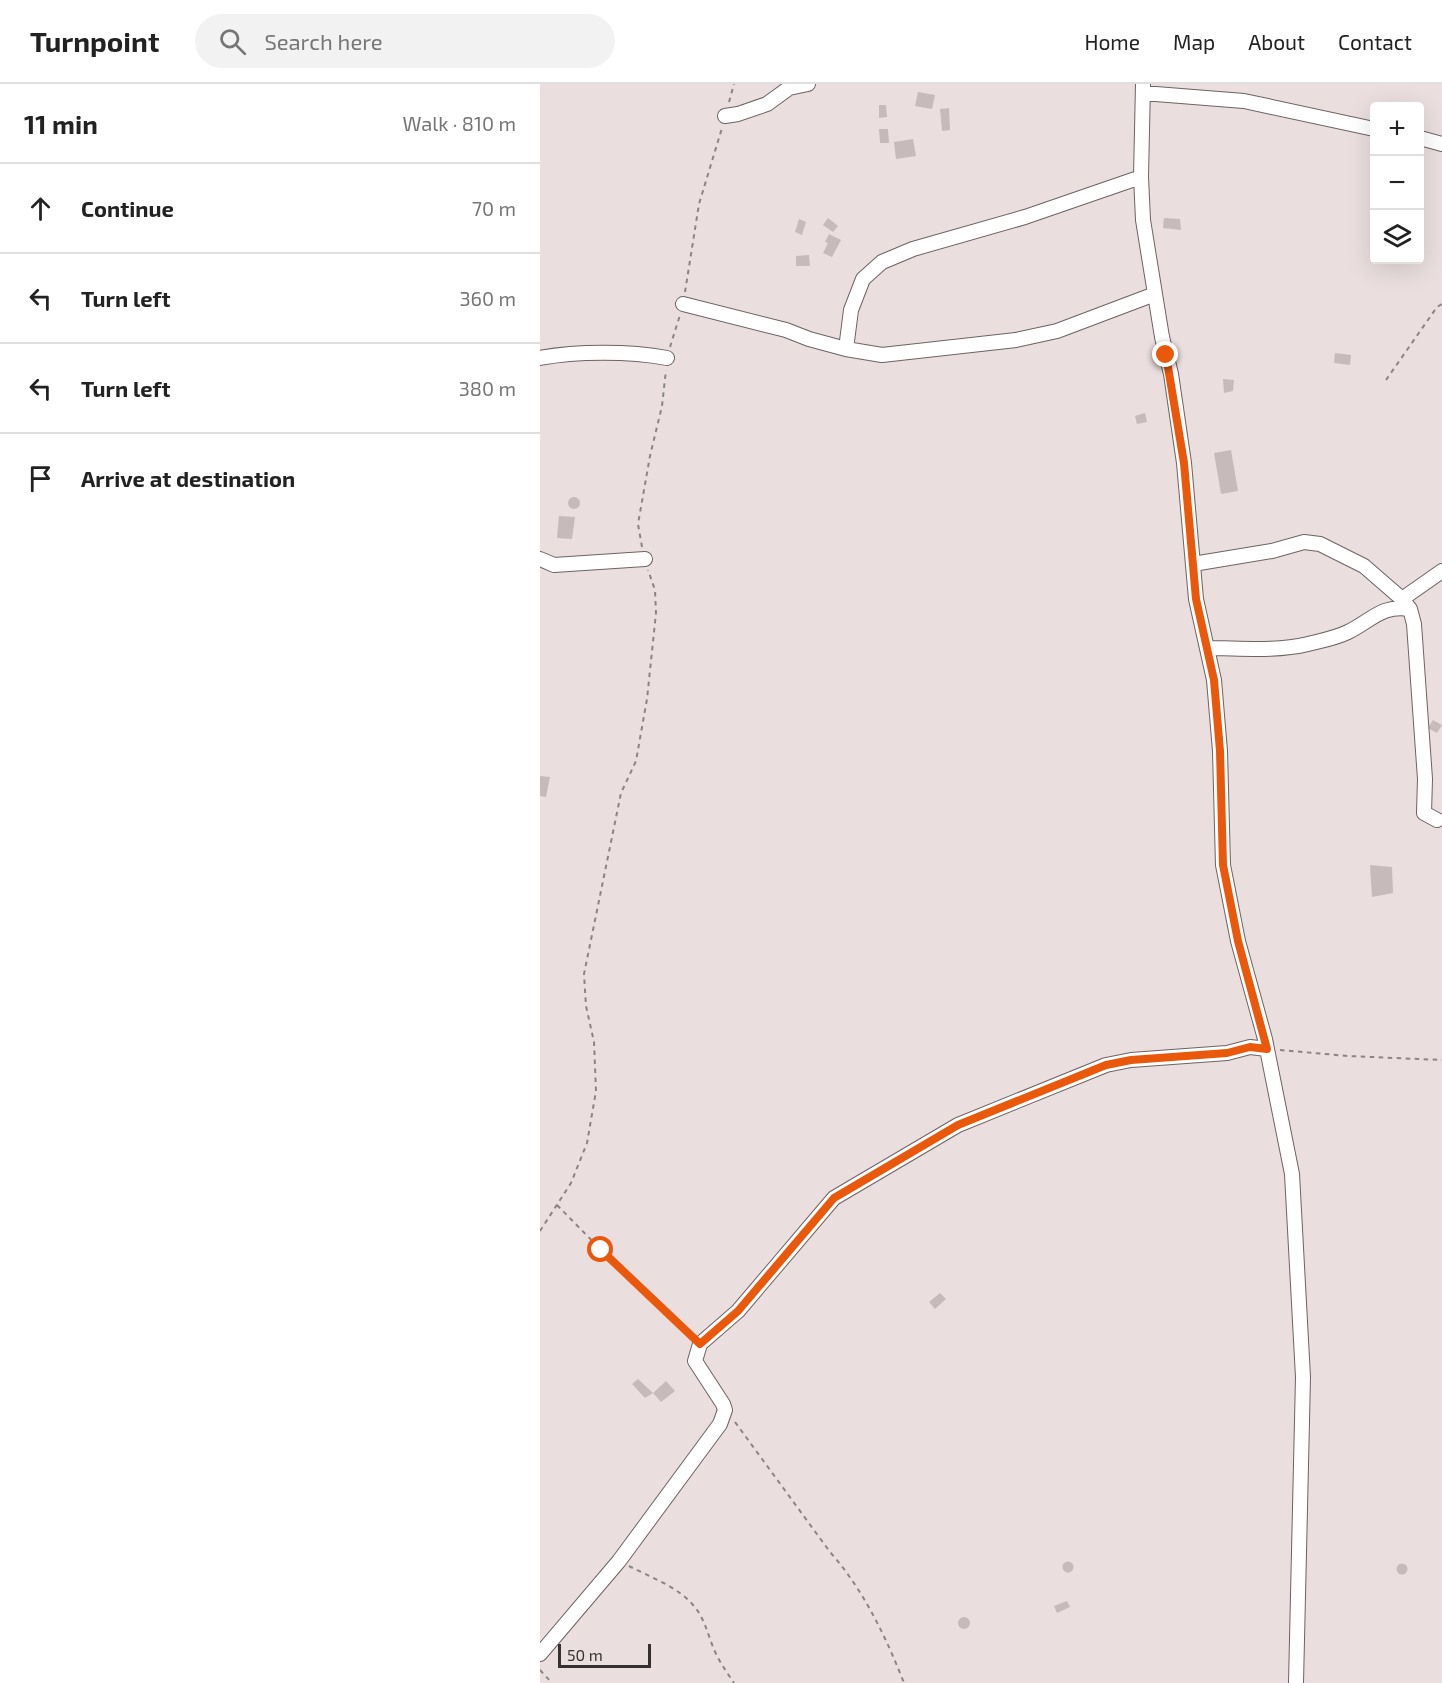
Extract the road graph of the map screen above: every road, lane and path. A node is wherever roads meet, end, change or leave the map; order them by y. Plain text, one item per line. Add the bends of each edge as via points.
1 (734, 84) edge
2 (808, 84) edge
3 (1143, 88) edge
4 (725, 116) junction
5 (1370, 128) edge
6 (1424, 139) edge
7 (1442, 144) edge
8 (1141, 177) junction
9 (1155, 294) junction
10 (683, 304) junction
11 (1442, 304) edge
12 (846, 350) junction
13 (667, 357) junction
14 (540, 358) edge
15 (1386, 380) dead end
16 (540, 559) edge
17 (645, 559) junction
18 (1193, 564) junction
19 (1442, 571) edge
20 (1406, 604) junction
21 (1207, 648) junction
22 (1437, 820) dead end
23 (1267, 1049) junction
24 (1442, 1060) edge
25 (557, 1205) junction
26 (540, 1231) edge
27 (700, 1344) junction
28 (725, 1410) junction
29 (619, 1561) junction
30 (540, 1654) edge
31 (540, 1670) edge
32 (552, 1683) edge
33 (734, 1683) edge
34 (904, 1683) edge
35 (1296, 1683) edge

1 - 4 path
2 - 4 street via 789,88 767,104
3 - 5 street via 1244,101
3 - 8 street
4 - 10 path via 699,204
6 - 7 street
8 - 9 street via 1143,220
8 - 12 street via 882,262 863,279 851,310
9 - 12 street via 1057,332 1016,340 882,355
9 - 18 street via 1184,463
10 - 12 street
10 - 13 path
11 - 15 path
13 - 14 street via 560,354
13 - 17 path via 662,406 638,524
16 - 17 street via 554,565
17 - 25 path via 655,590 656,613 647,699 636,761 621,793 584,974 596,1090 586,1143 571,1183
18 - 20 street via 1304,542 1320,544 1364,566
18 - 21 street
19 - 20 street
20 - 21 street via 1392,607 1347,633 1307,644 1282,649
20 - 22 street via 1414,624 1424,813
21 - 23 street via 1220,751 1223,865 1238,941
23 - 24 path
23 - 27 street via 1250,1047 1227,1053 1106,1065 958,1125 834,1198 738,1311
23 - 35 street via 1292,1174 1297,1249 1302,1377
25 - 26 path
25 - 27 path
27 - 28 street via 695,1362
28 - 29 street via 720,1424
28 - 34 path via 842,1566 871,1611
29 - 30 street
29 - 33 path via 692,1603
31 - 32 path

